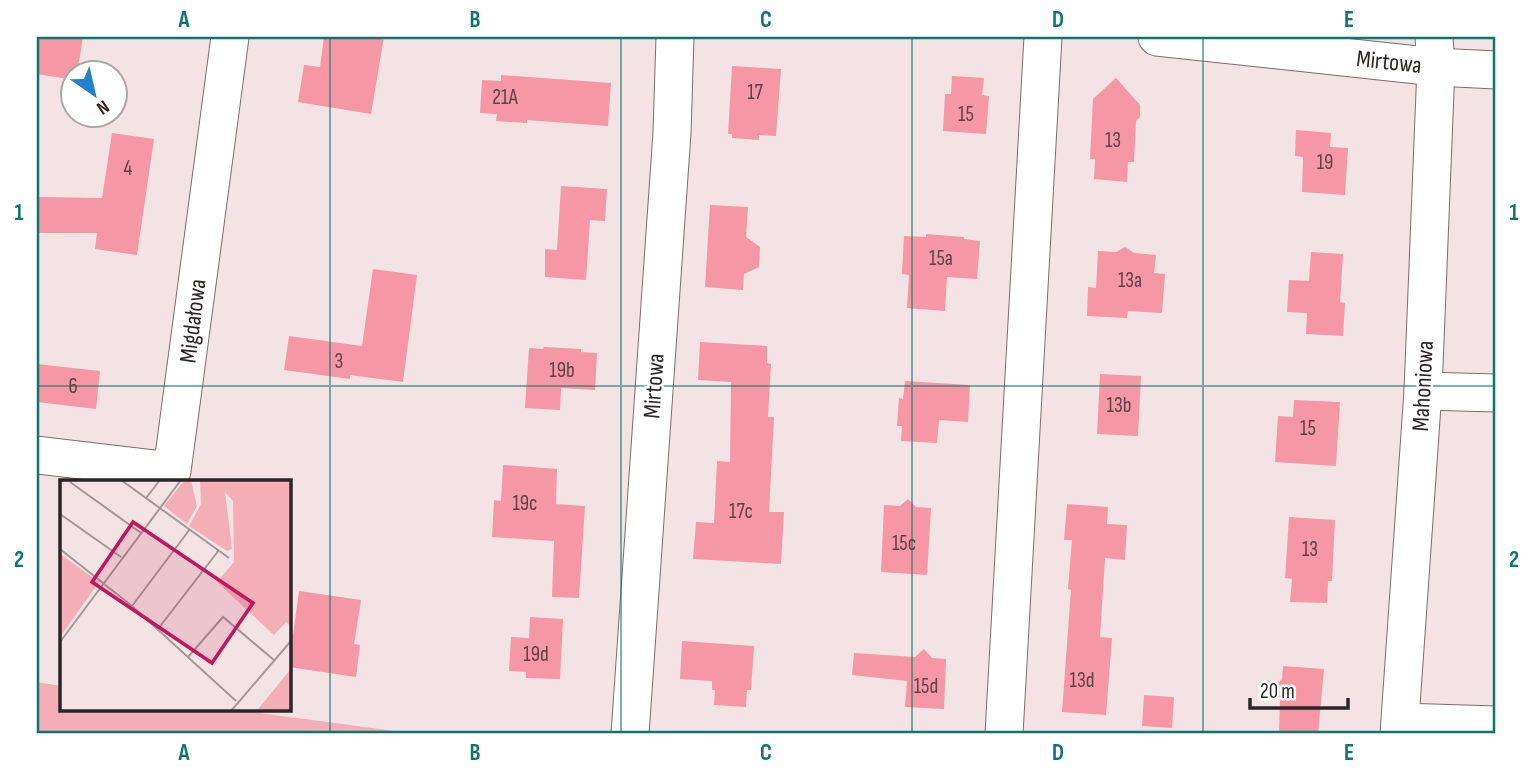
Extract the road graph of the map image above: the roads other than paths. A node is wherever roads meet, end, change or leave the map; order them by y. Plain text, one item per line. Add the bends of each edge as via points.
1 (230, 37) edge
2 (676, 37) edge
3 (1043, 37) edge
4 (1157, 37) edge
5 (1435, 52) edge
6 (1496, 71) edge
7 (1423, 391) junction
8 (1496, 393) edge
9 (37, 455) edge
10 (1496, 725) edge
11 (1400, 728) edge
12 (630, 734) edge
13 (1004, 734) edge

1 - 9 street, Migdałowa via 172,471
2 - 12 street, Mirtowa
3 - 13 street
4 - 5 street, Mirtowa
5 - 6 street, Mirtowa
5 - 7 street, Mahoniowa
7 - 8 street
7 - 11 street, Mahoniowa
10 - 11 street

